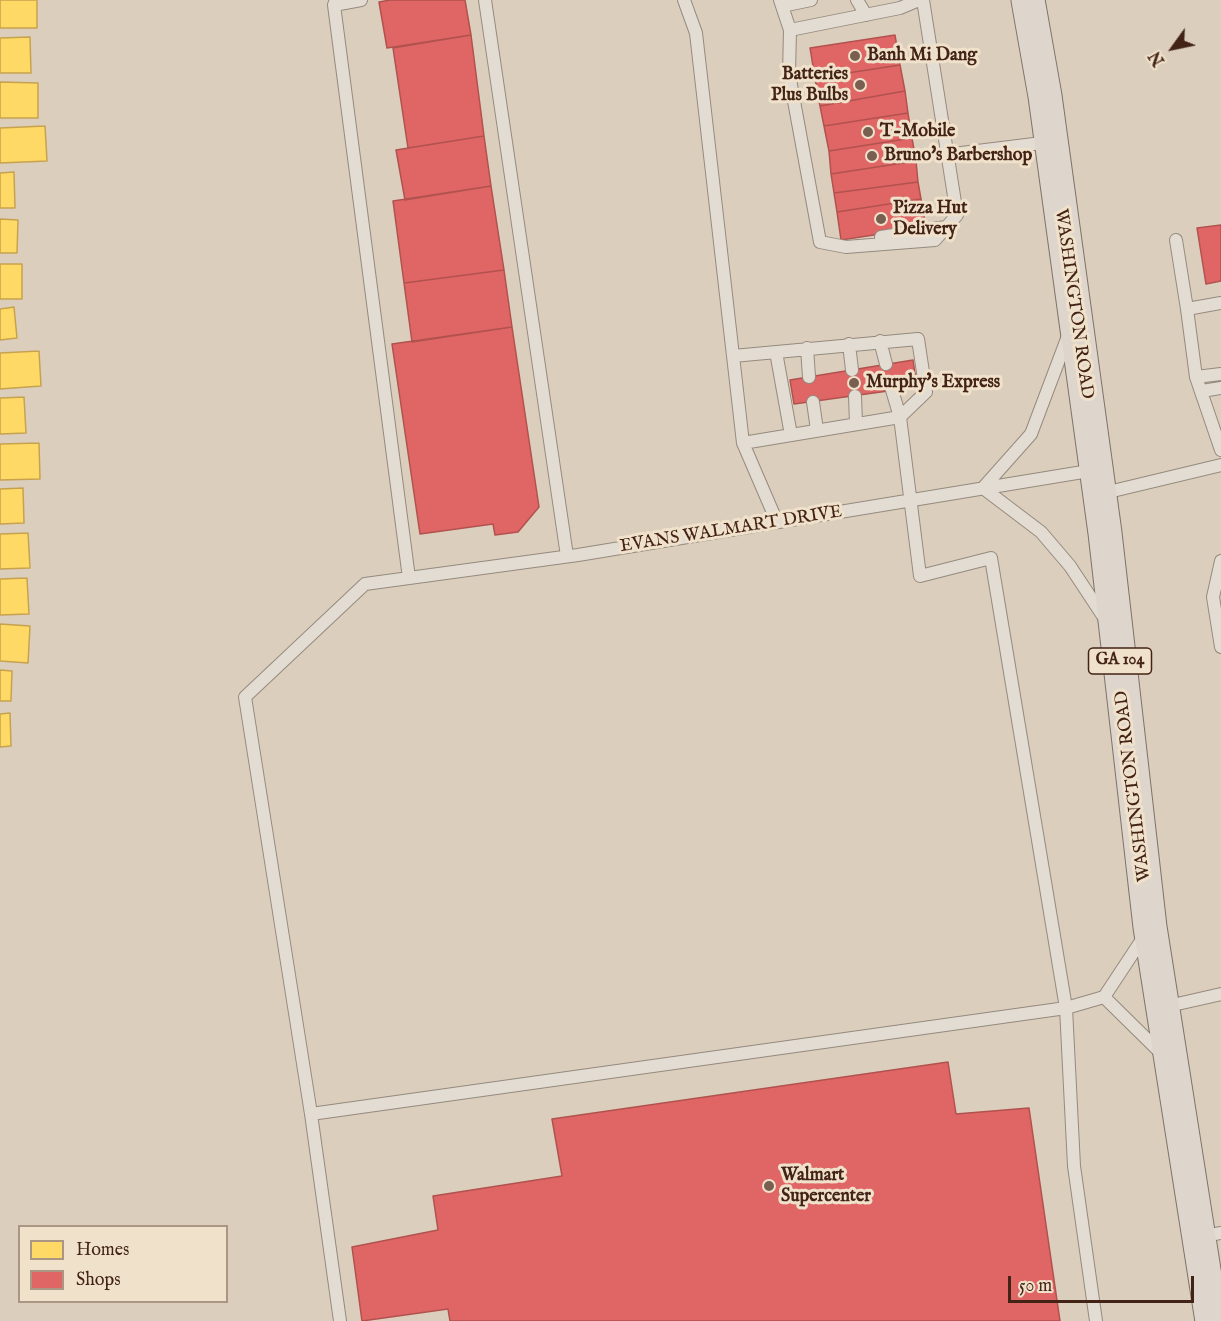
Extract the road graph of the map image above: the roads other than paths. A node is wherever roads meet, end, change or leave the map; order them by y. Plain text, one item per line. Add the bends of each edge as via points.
1 (361, 0) edge
2 (485, 0) edge
3 (684, 0) edge
4 (811, 0) edge
5 (857, 0) edge
6 (921, 0) edge
7 (1028, 0) edge
8 (335, 2) edge
9 (781, 3) edge
10 (866, 15) junction
11 (790, 30) junction
12 (1051, 141) junction
13 (945, 155) junction
14 (1176, 240) dead end
15 (1221, 303) edge
16 (1187, 309) junction
17 (1075, 315) junction
18 (880, 341) junction
19 (849, 344) junction
20 (807, 348) junction
21 (776, 352) junction
22 (733, 356) junction
23 (886, 364) dead end
24 (852, 370) dead end
25 (1221, 374) edge
26 (809, 377) dead end
27 (1196, 377) junction
28 (1221, 388) edge
29 (892, 390) dead end
30 (1202, 391) junction
31 (855, 396) dead end
32 (813, 402) dead end
33 (900, 417) junction
34 (856, 424) junction
35 (817, 430) junction
36 (791, 435) junction
37 (743, 443) junction
38 (1221, 450) edge
39 (1221, 465) edge
40 (1098, 482) junction
41 (983, 488) junction
42 (910, 501) junction
43 (777, 522) junction
44 (567, 556) junction
45 (1221, 561) edge
46 (409, 578) junction
47 (1117, 638) junction
48 (1221, 647) edge
49 (1150, 927) junction
50 (1221, 994) edge
51 (1104, 997) junction
52 (1066, 1008) junction
53 (1163, 1008) junction
54 (1172, 1063) junction
55 (311, 1114) junction
56 (1210, 1235) edge
57 (340, 1321) edge
58 (1096, 1321) edge
59 (1212, 1321) edge

1 - 8 lane
2 - 44 lane
3 - 22 lane via 696,33
4 - 9 lane
5 - 10 lane
6 - 10 lane
6 - 13 lane
7 - 12 main road, WASHINGTON ROAD / GA 104
8 - 46 lane
9 - 11 lane
10 - 11 lane
11 - 13 lane via 789,74 820,242 846,247 935,240 957,215
12 - 13 lane
12 - 17 main road, WASHINGTON ROAD / GA 104
14 - 16 lane
15 - 16 lane
16 - 27 lane
17 - 40 main road, WASHINGTON ROAD / GA 104
17 - 41 lane via 1031,434
18 - 19 lane
18 - 23 lane
18 - 33 lane via 918,339 926,392
19 - 20 lane
19 - 24 lane
20 - 21 lane
20 - 26 lane
21 - 22 lane
21 - 36 lane
22 - 37 lane
25 - 27 lane
27 - 30 lane
28 - 30 lane
29 - 33 lane
30 - 38 lane
31 - 34 lane
32 - 35 lane
33 - 34 lane
33 - 42 lane
34 - 35 lane
35 - 36 lane
36 - 37 lane
37 - 43 lane
39 - 40 lane, EVANS WALMART DRIVE
40 - 41 lane, EVANS WALMART DRIVE
40 - 47 main road, WASHINGTON ROAD / GA 104
41 - 42 lane, EVANS WALMART DRIVE
41 - 47 lane via 1041,532 1070,566
42 - 43 lane, EVANS WALMART DRIVE
42 - 52 lane via 920,576 991,558
43 - 44 lane, EVANS WALMART DRIVE
44 - 46 lane, EVANS WALMART DRIVE
45 - 48 lane via 1212,597
46 - 55 lane, EVANS WALMART DRIVE via 365,584 245,697
47 - 49 main road, WASHINGTON ROAD / GA 104
49 - 51 lane
49 - 53 main road, WASHINGTON ROAD / GA 104
50 - 53 lane
51 - 52 lane
51 - 54 lane
52 - 55 lane
52 - 58 lane via 1074,1166
53 - 54 main road, WASHINGTON ROAD / GA 104
54 - 56 main road, WASHINGTON ROAD / GA 104
55 - 57 lane
56 - 59 main road, WASHINGTON ROAD / GA 104

